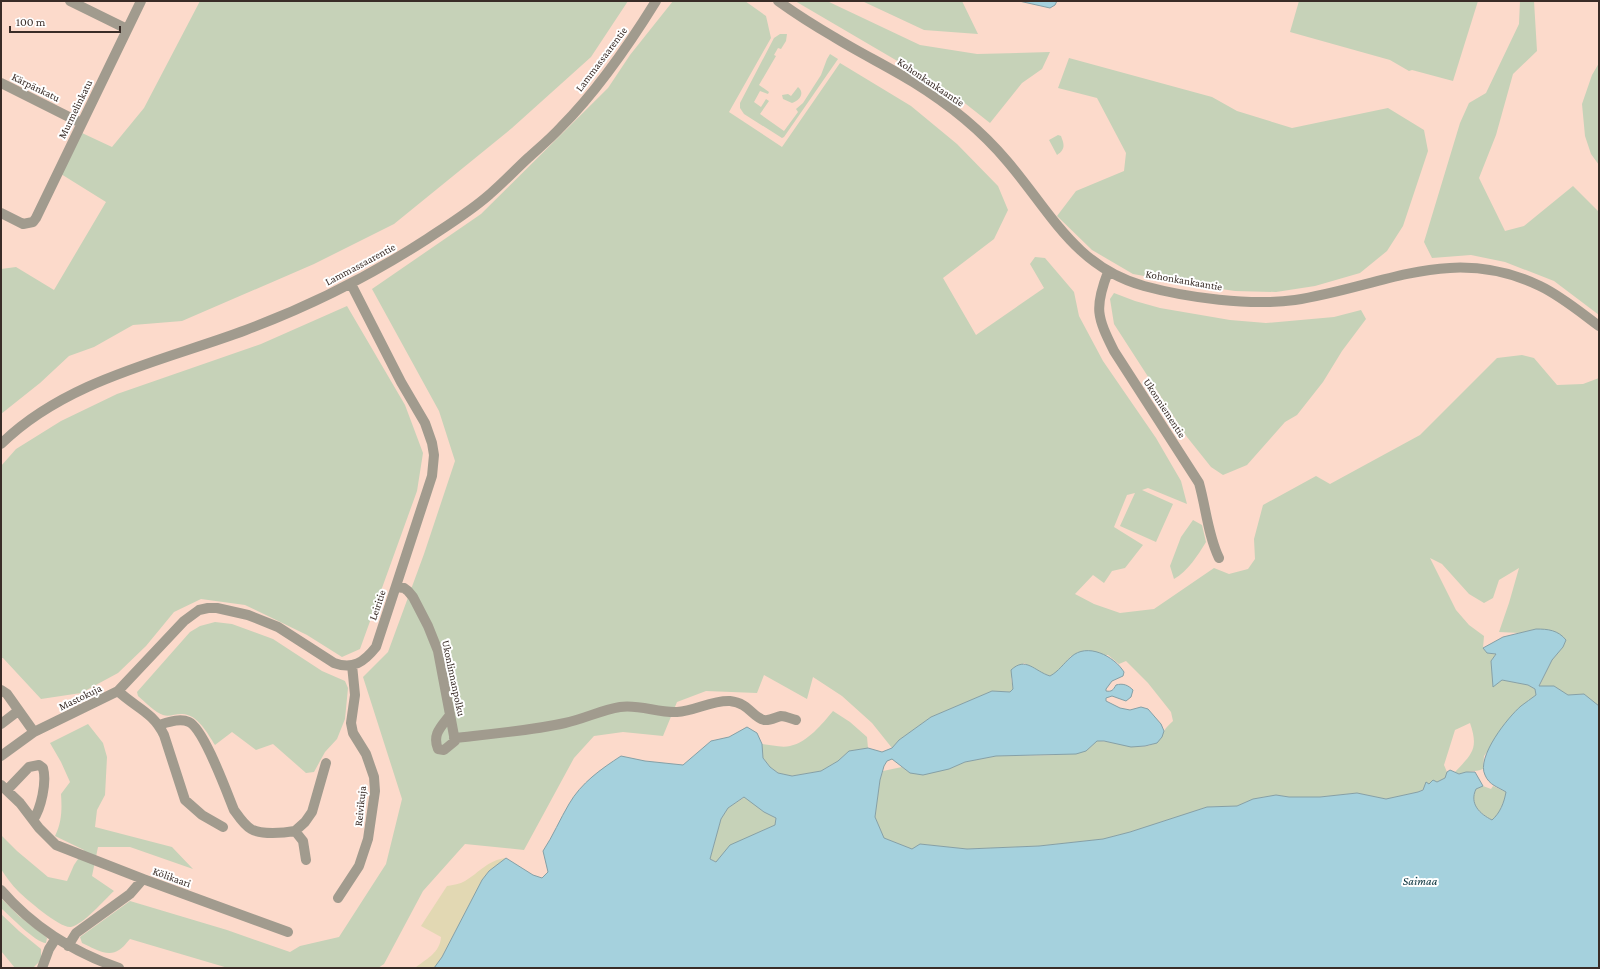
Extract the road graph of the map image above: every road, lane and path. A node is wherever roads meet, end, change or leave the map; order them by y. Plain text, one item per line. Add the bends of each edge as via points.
1 (70, 1) edge
2 (141, 1) edge
3 (656, 1) edge
4 (778, 1) edge
5 (127, 28) junction
6 (1, 83) edge
7 (81, 123) junction
8 (1, 213) edge
9 (1108, 272) junction
10 (351, 284) junction
11 (1599, 326) edge
12 (1, 444) edge
13 (1219, 558) dead end
14 (396, 586) junction
15 (352, 665) junction
16 (1, 690) edge
17 (118, 691) junction
18 (18, 711) junction
19 (450, 715) junction
20 (796, 720) dead end
21 (1, 724) edge
22 (159, 725) junction
23 (34, 732) junction
24 (454, 739) junction
25 (1, 756) edge
26 (326, 763) dead end
27 (4, 787) edge
28 (33, 820) junction
29 (223, 827) dead end
30 (295, 831) junction
31 (306, 860) dead end
32 (143, 879) junction
33 (1, 890) edge
34 (338, 898) dead end
35 (288, 932) dead end
36 (56, 938) junction
37 (68, 946) junction
38 (42, 968) edge
39 (119, 968) edge

1 - 5 street
2 - 5 street, Murmelinkatu
3 - 10 street, Lammassaarentie via 633,38 562,127 489,195 436,233
4 - 9 street, Kohonkankaantie via 836,39 914,82 979,132 1006,159 1072,243
5 - 7 street, Murmelinkatu
6 - 7 street, Kärpänkatu
7 - 8 street, Murmelinkatu via 33,222 23,224
9 - 11 street, Kohonkankaantie via 1143,286 1169,292 1252,302 1318,296 1431,269 1487,269 1539,285
9 - 13 street, Ukonniementie via 1099,300 1102,328 1114,351 1199,483 1213,546
10 - 12 street, Lammassaarentie via 291,312 79,390 39,413
10 - 14 street, Leiritie via 425,423 434,455 432,476
14 - 15 street, Leiritie via 376,647 365,659
14 - 19 street, Ukonlinnanpolku via 408,591 428,626 438,651
15 - 17 street via 334,663 267,622 248,615 208,608 199,610 184,621
15 - 34 street, Reivikuja via 354,695 351,723 353,733 366,754 374,778 375,791 368,839 359,866
16 - 18 street via 7,694
17 - 22 street, Mastokuja
17 - 23 street, Mastokuja
18 - 21 street
18 - 23 street
19 - 24 street, Ukonlinnanpolku
19 - 24 street via 437,732 435,742 438,750 444,750
20 - 24 street via 784,716 763,720 746,706 731,701 677,712 633,706 619,707 565,723
22 - 29 street, Mastokuja via 185,800 202,815
22 - 30 street via 184,721 191,723 199,732 234,810 251,829 284,833
23 - 25 street, Mastokuja
26 - 30 street via 312,812
27 - 28 street
27 - 28 street via 29,767 38,765 43,768 45,780 38,812
28 - 32 street via 56,845
30 - 31 street via 303,841
32 - 35 street, Kölikaari
32 - 37 street, Kölikaari via 130,894 76,934
33 - 36 street via 17,907
36 - 37 street
36 - 38 street
37 - 39 street

